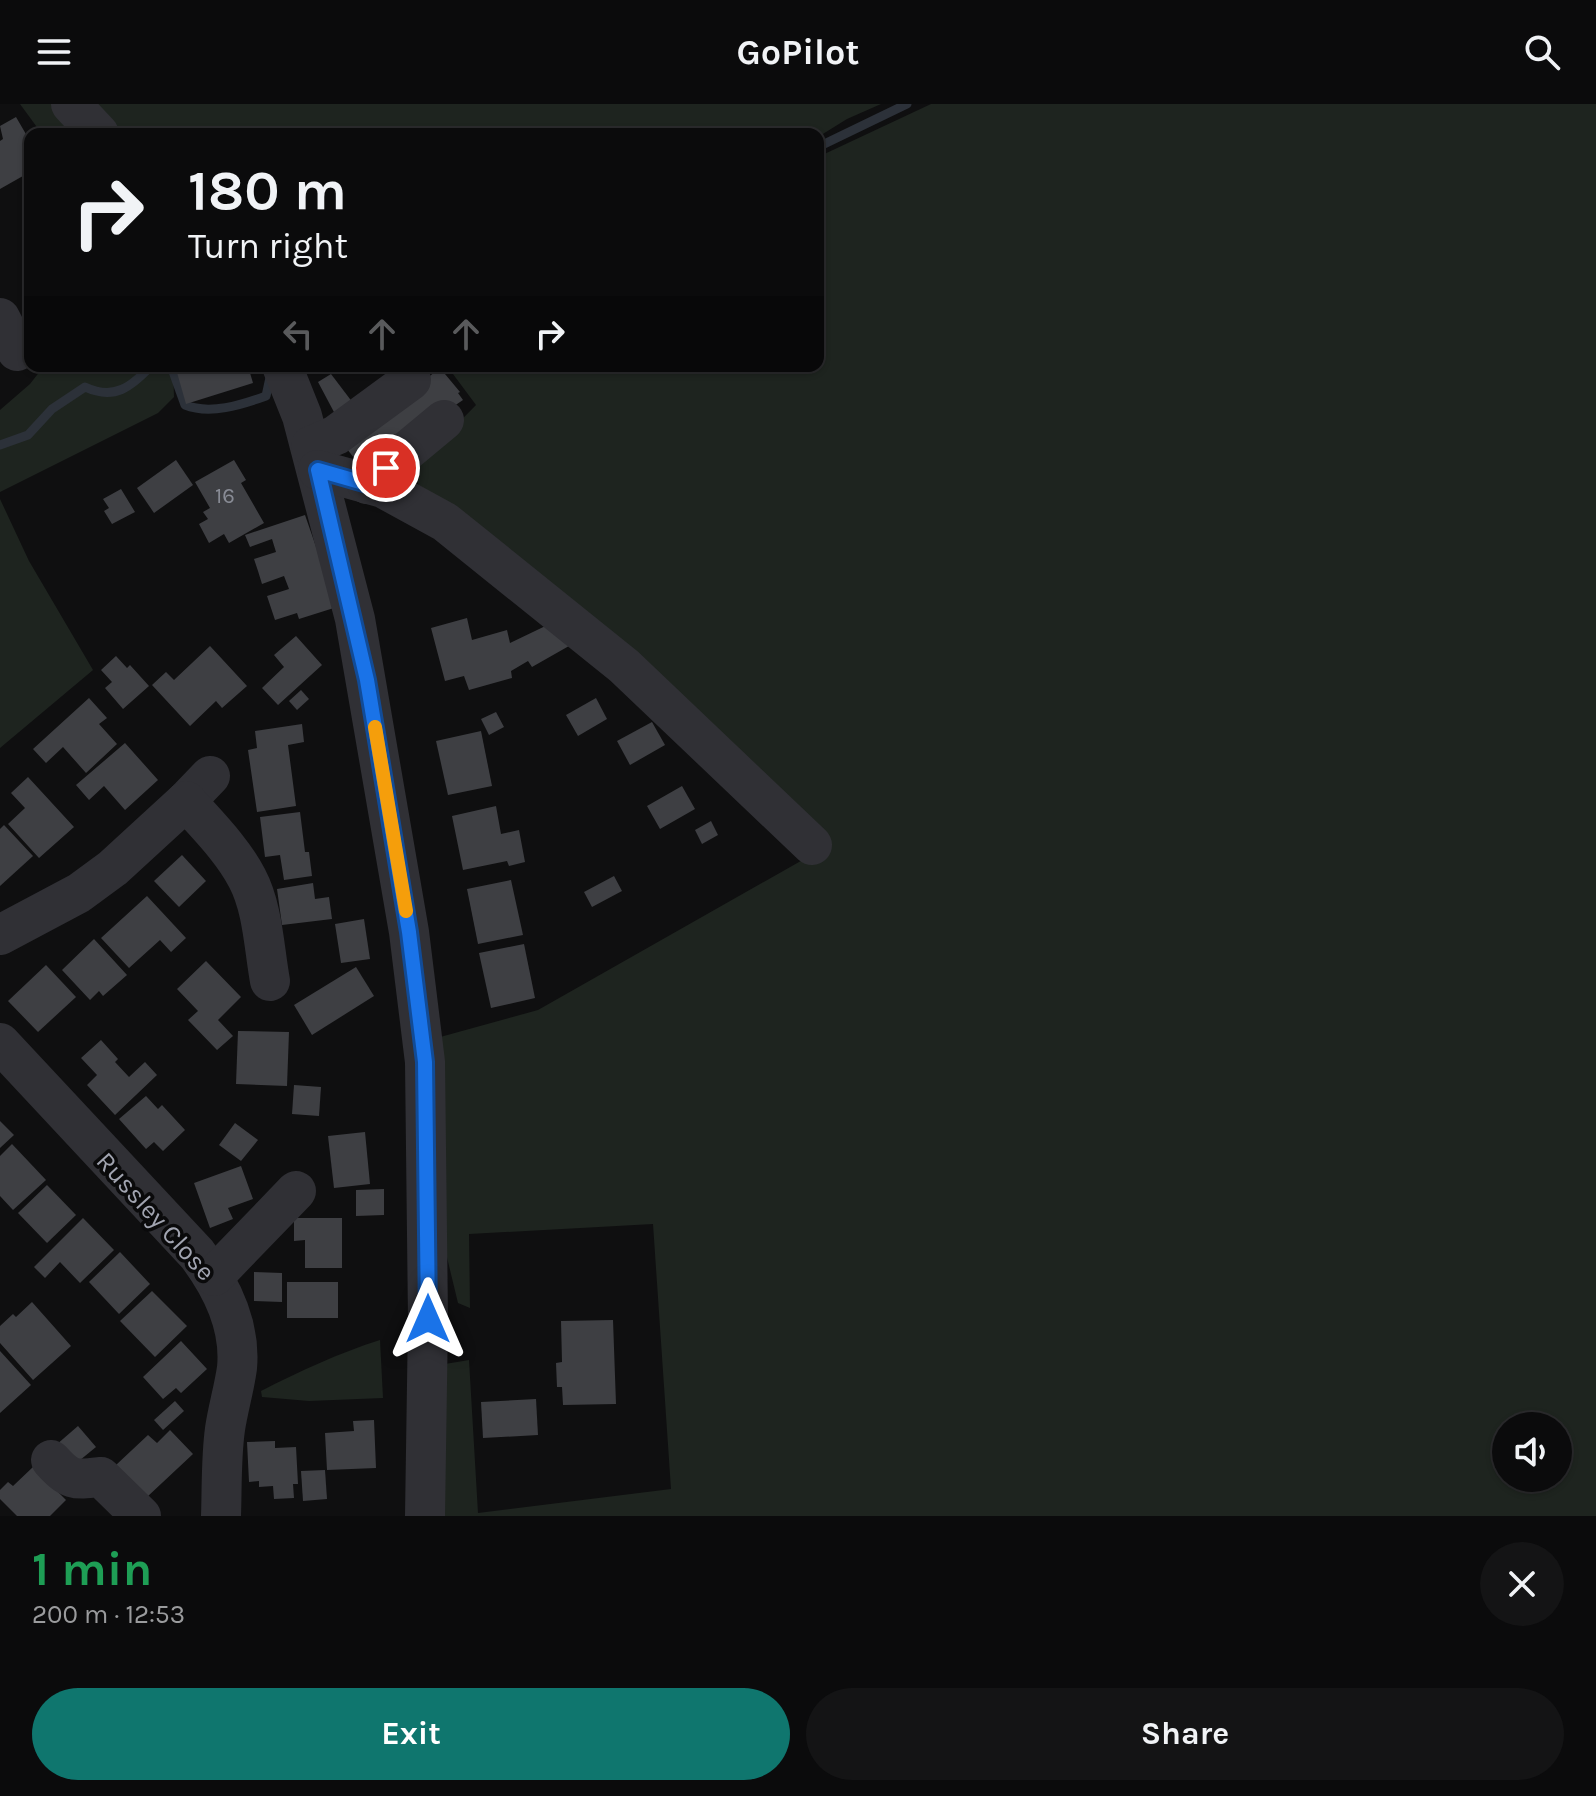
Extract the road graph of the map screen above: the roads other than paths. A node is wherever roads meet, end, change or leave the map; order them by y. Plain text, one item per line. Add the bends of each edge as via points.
1 (71, 104) edge
2 (93, 128) edge
3 (284, 372) edge
4 (411, 380) dead end
5 (444, 420) dead end
6 (310, 444) junction
7 (367, 484) junction
8 (812, 845) dead end
9 (0, 935) edge
10 (270, 981) dead end
11 (0, 1043) edge
12 (296, 1191) dead end
13 (214, 1276) junction
14 (51, 1460) dead end
15 (141, 1516) edge
16 (221, 1516) edge
17 (425, 1516) edge

1 - 2 street
3 - 6 street
4 - 6 street via 336,435
5 - 7 street
6 - 7 street
6 - 17 street via 367,680 399,863 425,1062
7 - 8 street via 445,522 624,666
9 - 10 street via 79,893 113,868 198,788 249,881
11 - 13 street, Russley Close
12 - 13 street
13 - 16 street, Russley Close via 228,1307 237,1351 225,1429
14 - 15 street via 74,1479 101,1477

